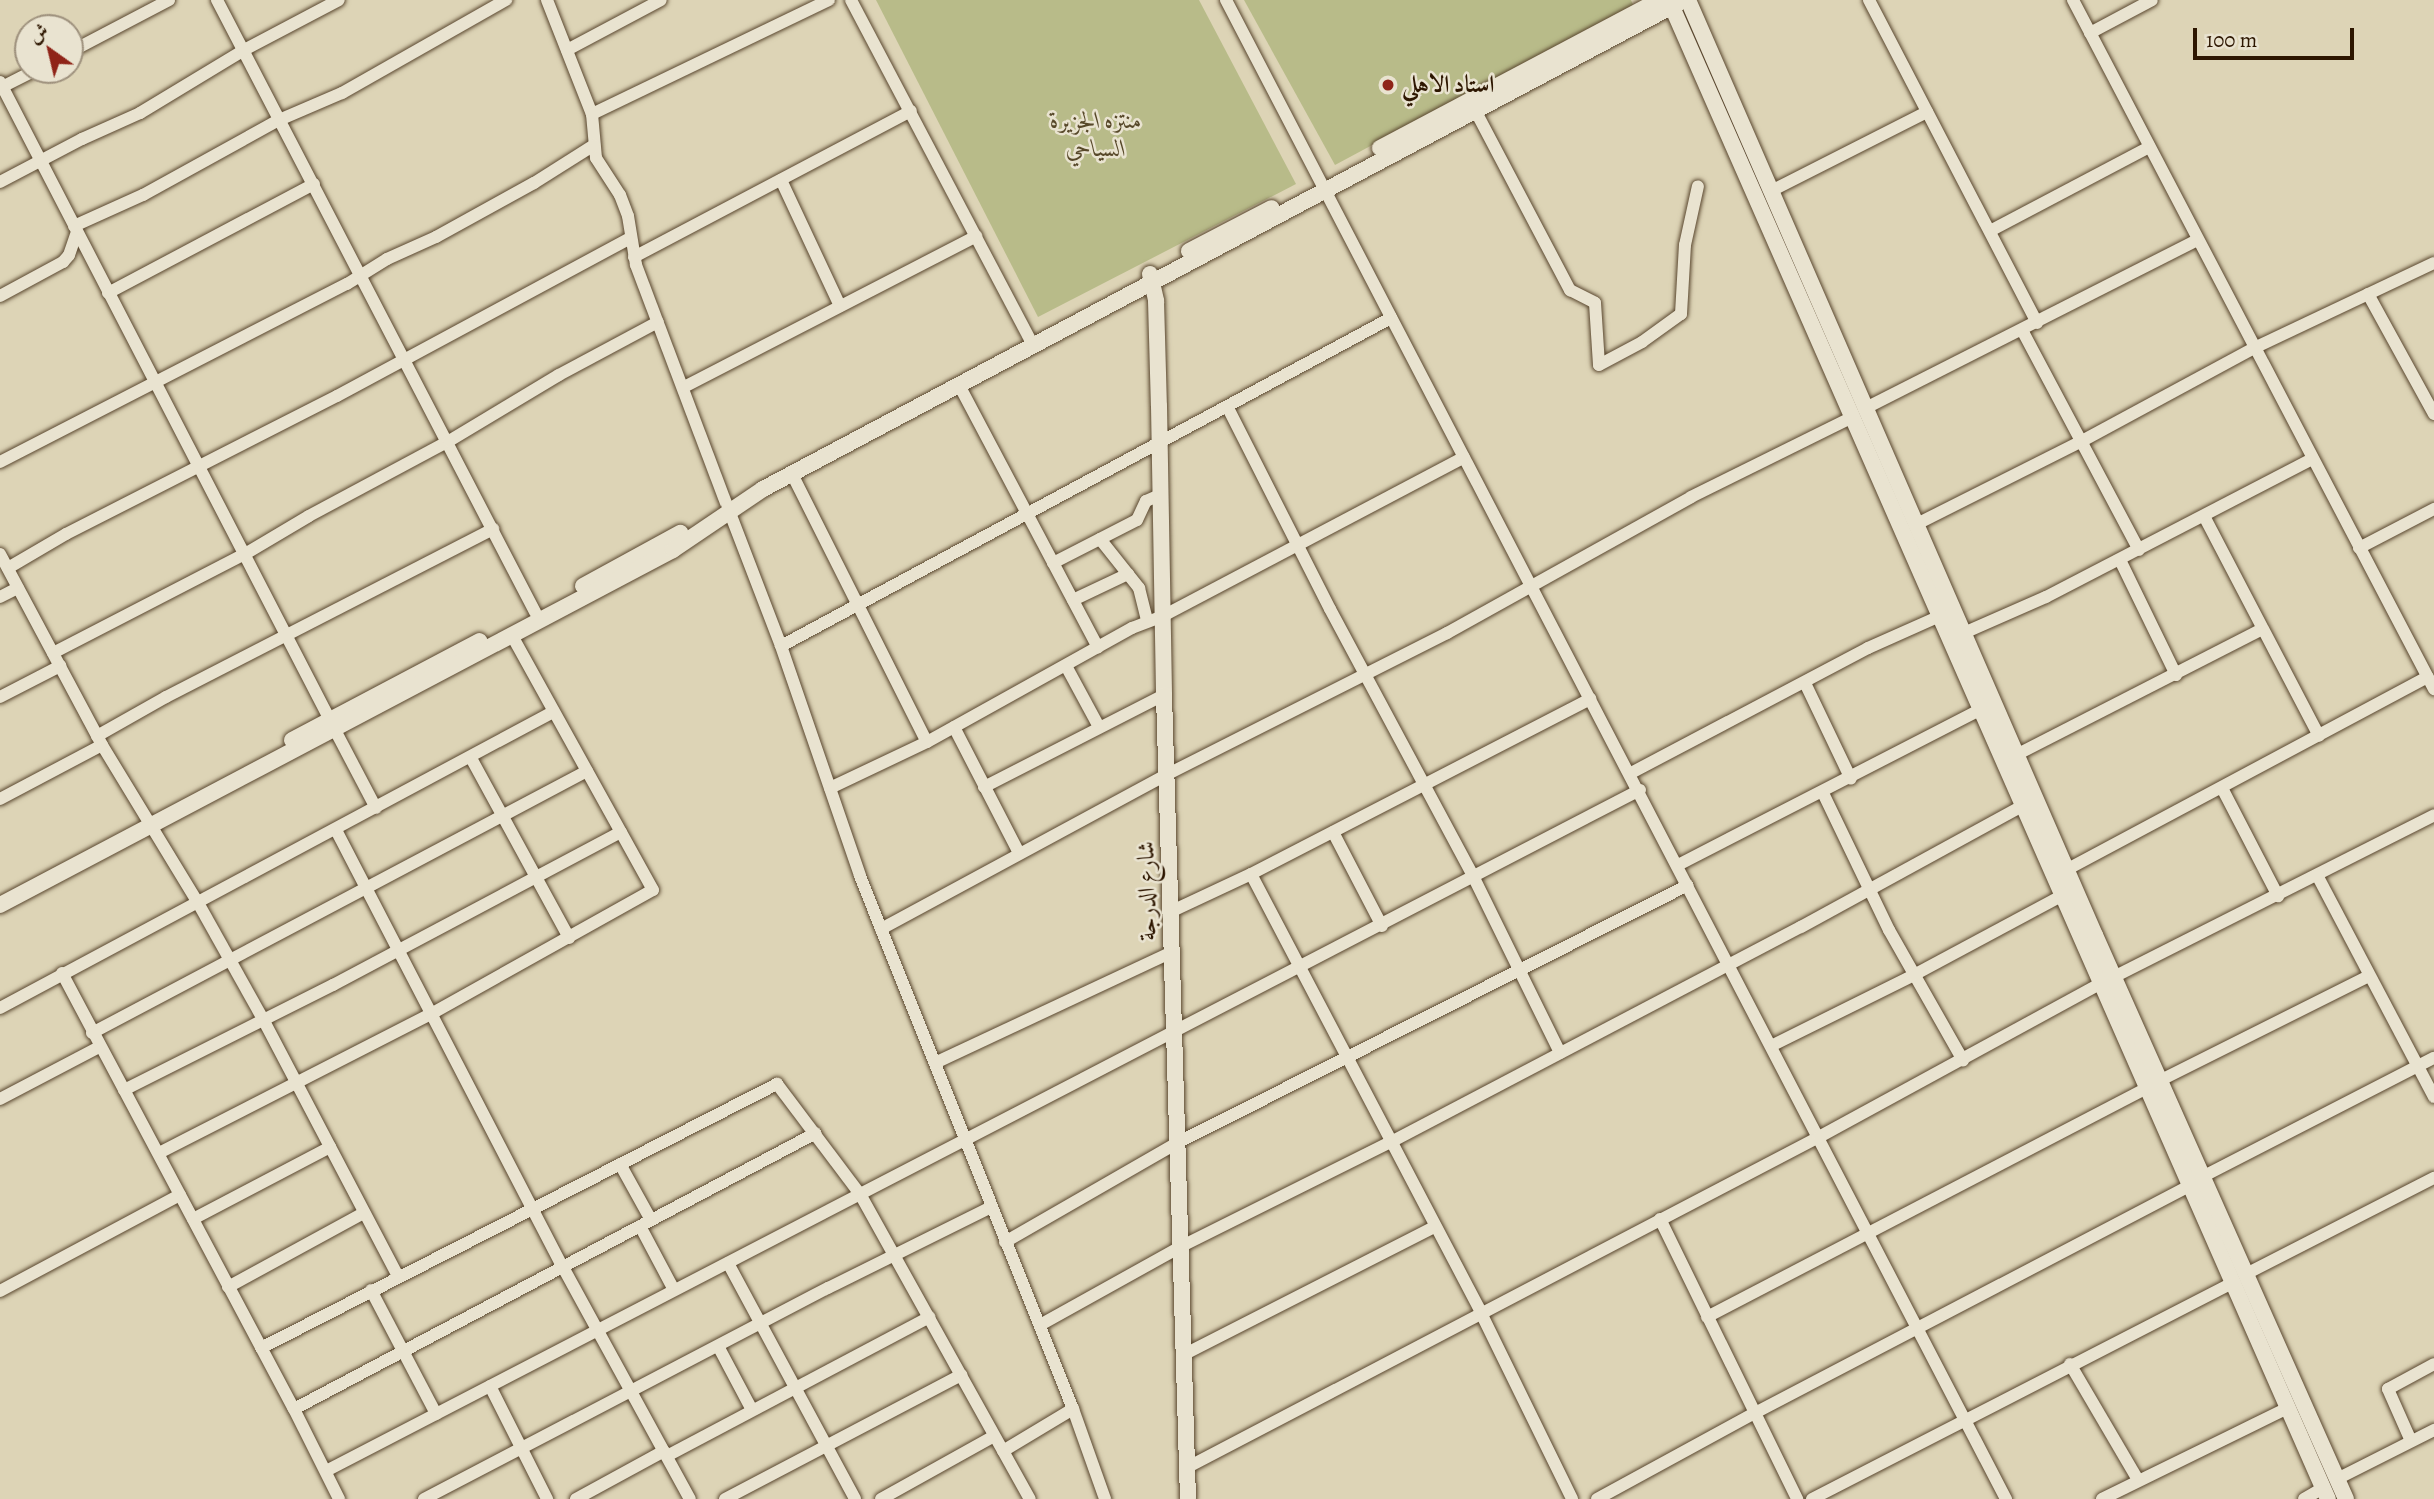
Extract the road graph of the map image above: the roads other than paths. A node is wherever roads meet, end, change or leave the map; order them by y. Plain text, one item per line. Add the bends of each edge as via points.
1 (169, 0) edge
2 (217, 0) edge
3 (339, 0) edge
4 (506, 0) edge
5 (547, 0) edge
6 (661, 0) edge
7 (829, 0) edge
8 (851, 0) edge
9 (1226, 0) edge
10 (1868, 0) edge
11 (2073, 0) edge
12 (2152, 0) edge
13 (1674, 1) edge
14 (2090, 33) junction
15 (84, 45) edge
16 (244, 50) junction
17 (567, 50) junction
18 (1, 86) edge
19 (1475, 110) junction
20 (911, 111) junction
21 (1927, 112) junction
22 (592, 114) junction
23 (279, 120) junction
24 (594, 145) junction
25 (2149, 147) junction
26 (41, 160) junction
27 (781, 180) junction
28 (0, 182) edge
29 (314, 184) junction
30 (1322, 186) junction
31 (1698, 186) dead end
32 (1771, 191) junction
33 (76, 229) junction
34 (1990, 231) junction
35 (976, 236) junction
36 (631, 238) junction
37 (2197, 240) junction
38 (634, 257) junction
39 (2434, 263) edge
40 (361, 274) junction
41 (1151, 278) junction
42 (108, 293) junction
43 (2368, 294) junction
44 (0, 296) edge
45 (840, 306) junction
46 (1391, 318) junction
47 (657, 322) junction
48 (2037, 323) junction
49 (2022, 330) junction
50 (1031, 341) junction
51 (2255, 348) junction
52 (406, 359) junction
53 (154, 382) junction
54 (958, 385) junction
55 (684, 387) junction
56 (1228, 408) junction
57 (1858, 413) junction
58 (2434, 414) edge
59 (449, 441) junction
60 (2082, 441) junction
61 (1160, 444) junction
62 (1464, 457) junction
63 (2312, 459) junction
64 (0, 462) edge
65 (200, 466) junction
66 (792, 474) junction
67 (1160, 495) junction
68 (728, 508) junction
69 (2434, 509) edge
70 (1026, 516) junction
71 (2204, 516) junction
72 (1917, 524) junction
73 (493, 529) junction
74 (1100, 539) junction
75 (1297, 546) junction
76 (2359, 548) junction
77 (2139, 550) junction
78 (0, 554) edge
79 (245, 554) junction
80 (2120, 560) junction
81 (1053, 563) junction
82 (8, 568) junction
83 (1128, 574) junction
84 (1531, 587) junction
85 (18, 588) junction
86 (0, 597) edge
87 (1073, 600) junction
88 (858, 606) junction
89 (535, 612) junction
90 (1163, 616) junction
91 (1940, 616) junction
92 (1147, 621) junction
93 (2262, 629) junction
94 (286, 635) junction
95 (512, 636) junction
96 (1957, 636) junction
97 (781, 646) junction
98 (1098, 647) junction
99 (53, 653) junction
100 (60, 666) junction
101 (1066, 666) junction
102 (1366, 674) junction
103 (2176, 675) junction
104 (1805, 683) junction
105 (2431, 683) edge
106 (1164, 695) junction
107 (0, 697) edge
108 (1590, 699) junction
109 (1982, 709) junction
110 (553, 712) junction
111 (332, 725) junction
112 (954, 727) junction
113 (1099, 727) junction
114 (2319, 736) junction
115 (99, 741) junction
116 (927, 742) junction
117 (2016, 755) junction
118 (471, 758) junction
119 (587, 771) junction
120 (1631, 773) junction
121 (1168, 774) junction
122 (1851, 779) junction
123 (1425, 785) junction
124 (830, 788) junction
125 (985, 788) junction
126 (2222, 788) junction
127 (1640, 790) junction
128 (1824, 793) junction
129 (0, 799) edge
130 (2024, 804) junction
131 (376, 808) junction
132 (2434, 815) edge
133 (504, 817) junction
134 (147, 820) junction
135 (336, 830) junction
136 (621, 832) junction
137 (1333, 832) junction
138 (1019, 853) junction
139 (1678, 865) junction
140 (2066, 870) junction
141 (1251, 874) junction
142 (2318, 875) junction
143 (1474, 877) junction
144 (537, 878) junction
145 (1688, 885) junction
146 (1870, 890) junction
147 (366, 891) junction
148 (0, 894) edge
149 (2063, 895) junction
150 (2278, 896) junction
151 (197, 901) junction
152 (0, 905) edge
153 (1170, 912) junction
154 (1382, 926) junction
155 (881, 929) junction
156 (569, 938) junction
157 (399, 951) junction
158 (1172, 952) junction
159 (230, 961) junction
160 (1729, 965) junction
161 (1302, 968) junction
162 (1520, 971) junction
163 (62, 973) junction
164 (1914, 975) junction
165 (2369, 976) junction
166 (2108, 980) junction
167 (0, 1008) edge
168 (431, 1014) junction
169 (264, 1021) junction
170 (1174, 1031) junction
171 (92, 1033) junction
172 (99, 1046) junction
173 (1771, 1046) junction
174 (1560, 1053) junction
175 (2434, 1058) edge
176 (1348, 1059) junction
177 (1963, 1060) junction
178 (935, 1063) junction
179 (2418, 1066) junction
180 (296, 1083) junction
181 (2154, 1084) junction
182 (124, 1090) junction
183 (2434, 1097) edge
184 (0, 1100) edge
185 (816, 1133) junction
186 (1819, 1138) junction
187 (965, 1140) junction
188 (1391, 1142) junction
189 (1177, 1143) junction
190 (330, 1147) junction
191 (159, 1153) junction
192 (620, 1164) junction
193 (2434, 1178) edge
194 (2197, 1181) junction
195 (860, 1194) junction
196 (180, 1195) junction
197 (991, 1207) junction
198 (533, 1208) junction
199 (364, 1213) junction
200 (193, 1219) junction
201 (1660, 1219) junction
202 (645, 1223) junction
203 (1434, 1227) junction
204 (1869, 1233) junction
205 (1005, 1242) junction
206 (1180, 1247) junction
207 (894, 1254) junction
208 (728, 1262) junction
209 (564, 1269) junction
210 (398, 1276) junction
211 (2239, 1278) junction
212 (228, 1287) junction
213 (371, 1290) junction
214 (674, 1290) junction
215 (0, 1291) edge
216 (1481, 1313) junction
217 (930, 1317) junction
218 (1707, 1317) junction
219 (760, 1324) junction
220 (1040, 1325) junction
221 (1917, 1328) junction
222 (597, 1330) junction
223 (718, 1346) junction
224 (261, 1348) junction
225 (402, 1351) junction
226 (1185, 1354) junction
227 (2070, 1364) junction
228 (2434, 1364) edge
229 (961, 1375) junction
230 (490, 1386) junction
231 (796, 1388) junction
232 (630, 1390) junction
233 (2288, 1408) junction
234 (294, 1409) junction
235 (1073, 1409) junction
236 (752, 1410) junction
237 (436, 1414) junction
238 (1753, 1414) junction
239 (1966, 1417) junction
240 (2434, 1430) edge
241 (994, 1436) junction
242 (2411, 1441) junction
243 (827, 1447) junction
244 (522, 1449) junction
245 (1003, 1451) junction
246 (665, 1454) junction
247 (1188, 1466) junction
248 (326, 1472) junction
249 (2337, 1479) junction
250 (2138, 1480) junction
251 (2326, 1494) edge
252 (339, 1499) edge
253 (424, 1499) edge
254 (547, 1499) edge
255 (576, 1499) edge
256 (690, 1499) edge
257 (725, 1499) edge
258 (855, 1499) edge
259 (881, 1499) edge
260 (1030, 1499) edge
261 (1105, 1499) edge
262 (1188, 1499) edge
263 (1572, 1499) edge
264 (1597, 1499) edge
265 (1797, 1499) edge
266 (1812, 1499) edge
267 (2007, 1499) edge
268 (2102, 1499) edge
269 (2304, 1499) edge
270 (2346, 1499) edge

1 - 15 street
2 - 16 street
3 - 16 street
4 - 23 street via 342,93
5 - 17 street
6 - 17 street
7 - 22 street
8 - 20 street
9 - 30 street
10 - 21 street
11 - 14 street
12 - 14 street
13 - 19 street
13 - 30 street
13 - 32 street
13 - 57 street
14 - 25 street
16 - 23 street
16 - 26 street via 140,113
17 - 22 street
18 - 26 street
19 - 30 street
19 - 31 street via 1570,290 1595,303 1599,365 1681,314 1685,245
20 - 27 street
20 - 35 street
21 - 32 street
21 - 34 street
22 - 24 street
23 - 29 street
23 - 33 street
24 - 36 street via 601,168 620,195
24 - 40 street via 534,183
25 - 34 street
25 - 37 street
26 - 28 street
26 - 33 street
27 - 38 street
27 - 45 street
29 - 40 street
29 - 42 street
30 - 41 street
30 - 46 street
32 - 57 street
33 - 42 street
33 - 44 street via 63,262
34 - 48 street
35 - 45 street
35 - 50 street
36 - 38 street
36 - 52 street
37 - 48 street
37 - 51 street
38 - 47 street
39 - 43 street
40 - 52 street
40 - 53 street
41 - 50 street
41 - 61 street, شارع الدرجة via 1156,301
42 - 53 street
43 - 51 street
43 - 58 street
45 - 55 street
46 - 56 street
46 - 62 street
47 - 55 street
47 - 59 street
48 - 49 street
49 - 57 street
49 - 60 street
50 - 54 street
50 - 68 street via 778,469
51 - 60 street
51 - 63 street
52 - 59 street
52 - 65 street
53 - 64 street
53 - 65 street
54 - 66 street
54 - 70 street
55 - 68 street
56 - 61 street
56 - 75 street
57 - 72 street
57 - 84 street via 1691,497
57 - 91 street
59 - 73 street
59 - 79 street
60 - 72 street
60 - 77 street
61 - 67 street, شارع الدرجة
61 - 70 street
62 - 75 street
62 - 84 street
63 - 71 street
63 - 76 street
65 - 79 street
65 - 82 street
66 - 68 street
66 - 88 street
67 - 74 street via 1146,501 1137,520
67 - 90 street, شارع الدرجة
68 - 89 street
68 - 95 street via 674,550
68 - 97 street
69 - 76 street
70 - 81 street
70 - 88 street
71 - 77 street
71 - 93 street
72 - 96 street
73 - 89 street
73 - 94 street
74 - 81 street
74 - 83 street
75 - 90 street
75 - 102 street
76 - 105 street
77 - 80 street
78 - 82 street
79 - 94 street
79 - 99 street
80 - 96 street
80 - 103 street
81 - 87 street
82 - 85 street
83 - 87 street
83 - 92 street via 1142,594
84 - 102 street
84 - 108 street
85 - 86 street
85 - 99 street
87 - 98 street
88 - 97 street
88 - 116 street
89 - 111 street
90 - 92 street
90 - 106 street, شارع الدرجة
91 - 96 street
91 - 104 street
92 - 98 street
93 - 103 street
93 - 114 street
94 - 111 street
94 - 115 street
95 - 110 street
95 - 111 street
96 - 109 street
96 - 117 street
97 - 124 street
98 - 101 street
99 - 100 street
100 - 107 street
100 - 115 street
101 - 112 street
101 - 113 street
102 - 121 street
102 - 123 street
103 - 117 street
104 - 120 street
104 - 122 street
105 - 114 street
106 - 113 street
106 - 121 street, شارع الدرجة
108 - 120 street
108 - 123 street
109 - 122 street
109 - 130 street
110 - 118 street
110 - 119 street
111 - 131 street
111 - 134 street
112 - 116 street
112 - 125 street
113 - 125 street
114 - 126 street
115 - 129 street
115 - 134 street
116 - 124 street
117 - 140 street
118 - 131 street
118 - 133 street
119 - 133 street
119 - 136 street
120 - 127 street
121 - 138 street
121 - 153 street, شارع الدرجة
122 - 128 street
123 - 137 street
123 - 143 street
124 - 155 street
125 - 138 street
126 - 140 street
126 - 150 street
127 - 139 street
127 - 143 street
128 - 139 street
128 - 146 street
130 - 146 street
130 - 149 street
131 - 135 street
132 - 142 street
133 - 144 street
133 - 147 street
134 - 148 street
134 - 151 street
134 - 152 street
135 - 147 street
135 - 151 street
136 - 144 street
136 - 156 street via 653,890
137 - 141 street
137 - 154 street
138 - 155 street
139 - 145 street
140 - 166 street
141 - 153 street
141 - 161 street
142 - 150 street
142 - 165 street
143 - 154 street
143 - 162 street
144 - 156 street
144 - 157 street
145 - 160 street
145 - 162 street
146 - 160 street
146 - 164 street
147 - 157 street
147 - 159 street
149 - 164 street
149 - 166 street
150 - 166 street
151 - 159 street
151 - 163 street
153 - 158 street, شارع الدرجة
154 - 161 street
155 - 178 street
156 - 168 street
157 - 168 street
157 - 169 street
158 - 170 street, شارع الدرجة
158 - 178 street
159 - 169 street
159 - 171 street
160 - 173 street
160 - 174 street
161 - 170 street
161 - 176 street
162 - 174 street
162 - 176 street
163 - 167 street
163 - 171 street
164 - 173 street
164 - 177 street
165 - 179 street
165 - 181 street
166 - 177 street
166 - 181 street
168 - 180 street
168 - 198 street
169 - 180 street
169 - 182 street
170 - 187 street
170 - 189 street, شارع الدرجة
171 - 172 street
172 - 182 street
172 - 184 street
173 - 186 street
174 - 188 street
175 - 179 street
176 - 188 street
176 - 189 street
177 - 186 street
178 - 187 street
179 - 183 street
179 - 194 street
180 - 190 street
180 - 191 street
181 - 194 street
181 - 204 street
182 - 191 street
185 - 192 street via 777,1084
185 - 195 street
185 - 202 street
186 - 201 street
186 - 204 street
187 - 195 street
187 - 197 street
188 - 203 street
188 - 206 street
189 - 205 street
189 - 206 street, شارع الدرجة
190 - 199 street
190 - 200 street
191 - 196 street
192 - 198 street
192 - 202 street
193 - 211 street
194 - 211 street
194 - 221 street
195 - 207 street
195 - 208 street
196 - 200 street
196 - 215 street
197 - 205 street
197 - 207 street
198 - 209 street
198 - 210 street
199 - 210 street
199 - 212 street
200 - 212 street
201 - 216 street
201 - 218 street
202 - 209 street
202 - 214 street
203 - 216 street
203 - 226 street
204 - 218 street
204 - 221 street
205 - 220 street
206 - 220 street
206 - 226 street, شارع الدرجة
207 - 217 street
207 - 219 street
208 - 214 street
208 - 219 street
209 - 222 street
209 - 225 street
210 - 213 street
211 - 227 street
211 - 233 street
211 - 249 street
212 - 224 street
213 - 224 street
213 - 225 street
214 - 222 street
216 - 247 street
216 - 263 street
217 - 229 street
217 - 231 street
218 - 238 street
219 - 223 street
219 - 231 street
220 - 235 street
221 - 238 street
221 - 239 street
222 - 230 street
222 - 232 street
223 - 232 street
223 - 236 street
224 - 234 street
225 - 234 street
225 - 237 street
226 - 247 street, شارع الدرجة
227 - 239 street
227 - 250 street
228 - 242 street via 2388,1389
229 - 241 street
229 - 243 street
230 - 237 street
230 - 244 street
231 - 236 street
231 - 243 street
232 - 244 street
232 - 246 street
233 - 250 street
233 - 251 street
234 - 248 street
235 - 245 street
235 - 261 street
236 - 246 street
237 - 248 street
238 - 264 street
238 - 265 street
239 - 266 street
239 - 267 street
240 - 242 street
241 - 245 street
241 - 259 street
242 - 249 street
243 - 257 street
243 - 258 street
244 - 253 street
244 - 254 street
245 - 260 street
246 - 255 street
246 - 256 street
247 - 262 street, شارع الدرجة
248 - 252 street
249 - 270 street
250 - 268 street
251 - 269 street

